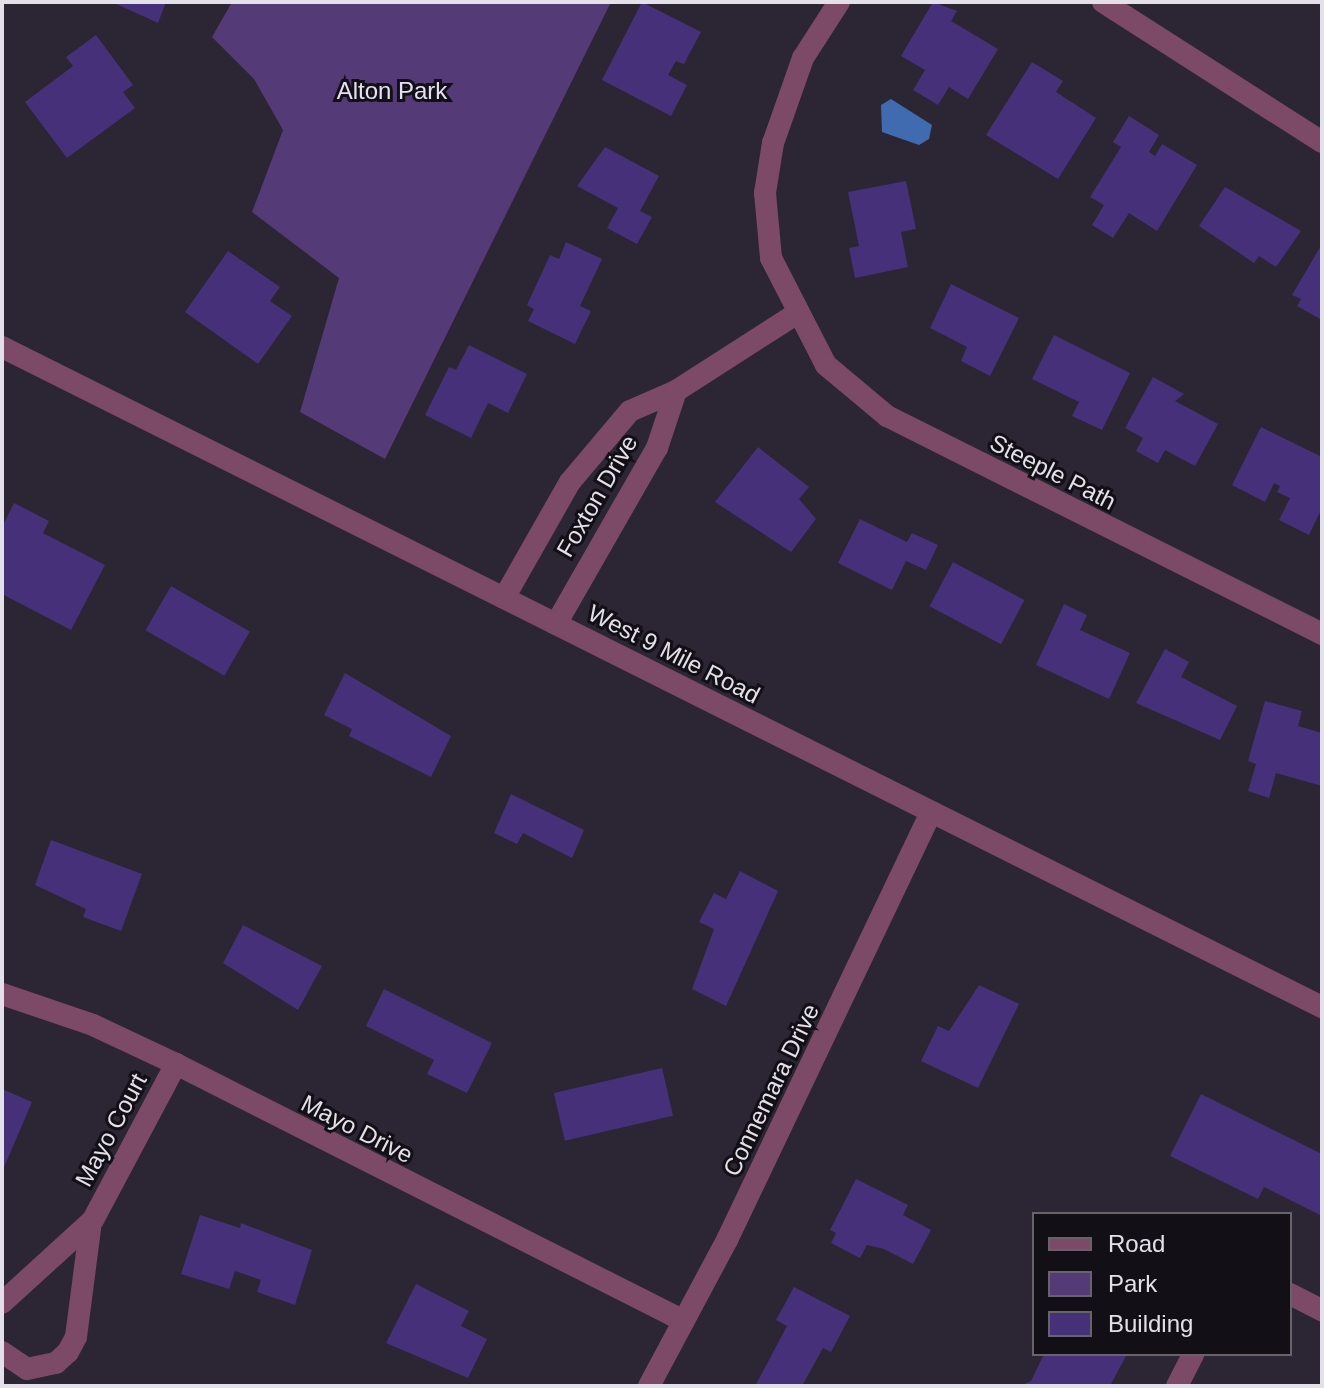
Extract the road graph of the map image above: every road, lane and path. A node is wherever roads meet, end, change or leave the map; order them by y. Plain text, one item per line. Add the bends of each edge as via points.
1 (839, 2) edge
2 (1103, 2) edge
3 (1322, 142) edge
4 (796, 314) junction
5 (2, 347) edge
6 (676, 391) junction
7 (504, 598) junction
8 (556, 624) junction
9 (1322, 634) edge
10 (931, 812) junction
11 (2, 994) edge
12 (1322, 1007) edge
13 (176, 1064) junction
14 (93, 1220) junction
15 (1292, 1295) edge
16 (2, 1303) edge
17 (1322, 1310) edge
18 (684, 1321) junction
19 (2, 1352) edge
20 (1192, 1356) edge
21 (649, 1386) edge
22 (1177, 1386) edge

1 - 4 street via 803,58 773,143 765,193 771,258
2 - 3 street
4 - 6 street, Foxton Drive
4 - 9 street, Steeple Path via 826,365 887,416
5 - 7 street, West 9 Mile Road
6 - 7 street, Foxton Drive via 630,411 570,482
6 - 8 street, Foxton Drive via 657,448
7 - 8 street, West 9 Mile Road
8 - 10 street, West 9 Mile Road
10 - 12 street, West 9 Mile Road
10 - 18 street, Connemara Drive
11 - 13 street, Mayo Drive via 93,1025
13 - 14 street, Mayo Court
13 - 18 street, Mayo Drive
14 - 16 street, Mayo Court
14 - 19 street, Mayo Court via 82,1259 76,1337 68,1352 56,1363 27,1369
15 - 17 street
18 - 21 street, Connemara Drive
20 - 22 street

